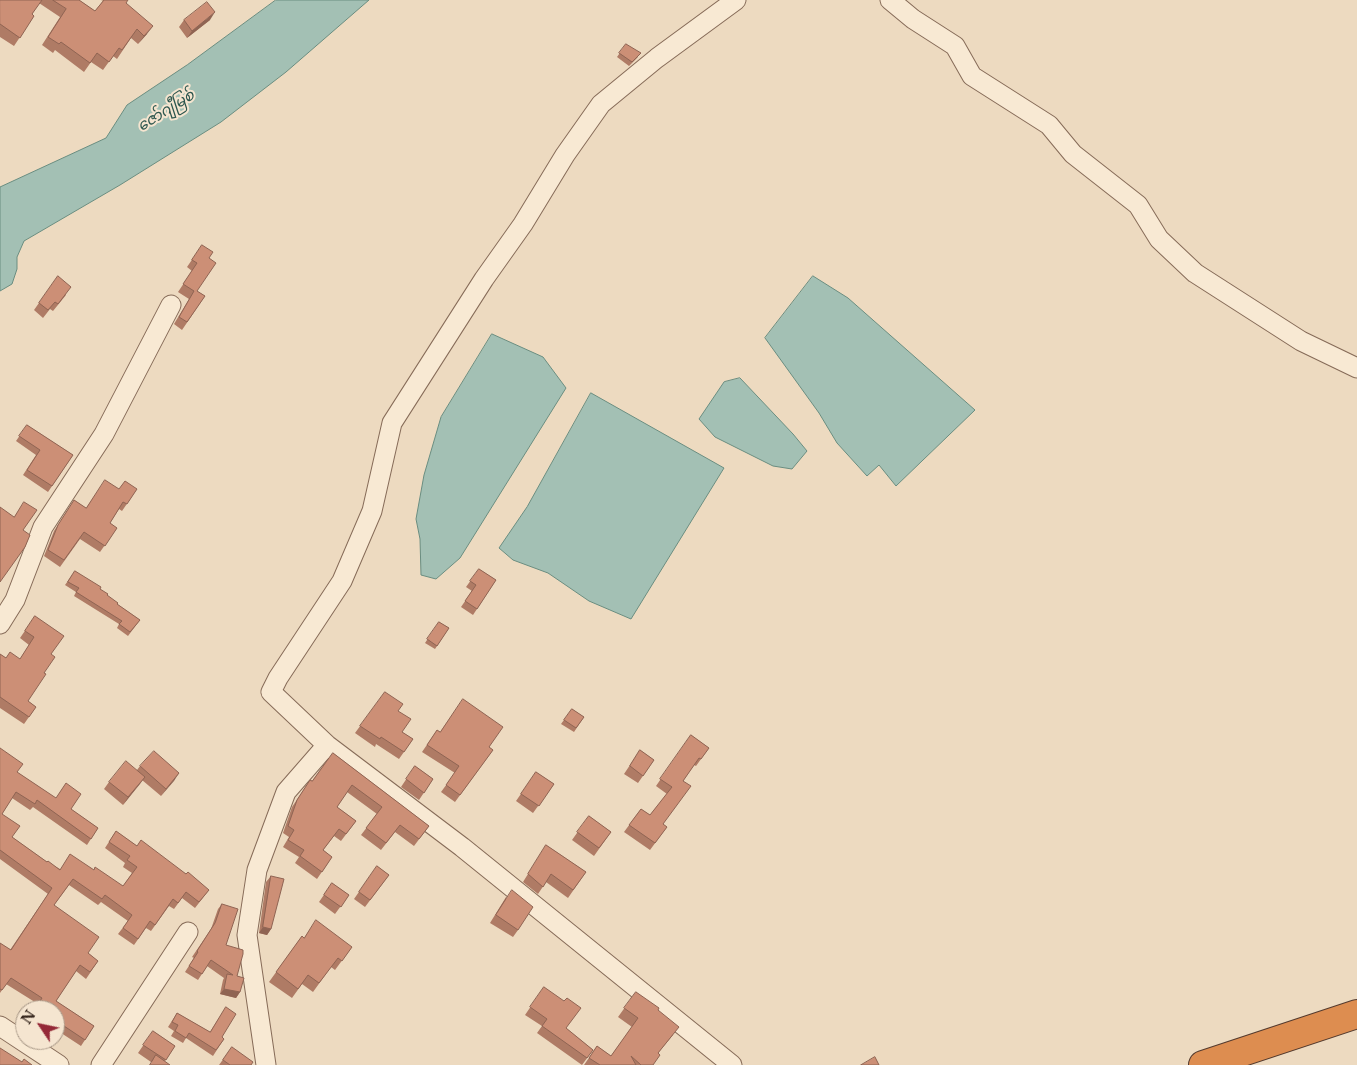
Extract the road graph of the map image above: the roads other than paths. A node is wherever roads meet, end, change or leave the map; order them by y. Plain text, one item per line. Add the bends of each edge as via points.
1 (736, 0) edge
2 (890, 0) edge
3 (171, 305) dead end
4 (1357, 368) edge
5 (0, 624) edge
6 (326, 745) junction
7 (188, 932) dead end
8 (1357, 1014) edge
9 (0, 1026) edge
10 (58, 1065) edge
11 (101, 1065) edge
12 (266, 1065) edge
13 (732, 1065) edge
14 (1203, 1065) edge

1 - 6 street via 601,104 392,423 372,511 342,581 271,692
2 - 4 street via 913,20 955,46 972,76 1049,125 1073,154 1138,205 1159,239 1196,273 1301,341
3 - 5 street via 104,434 43,527 15,600
6 - 12 street via 286,792 258,870 247,935
6 - 13 street via 470,853
7 - 11 street
8 - 14 highway
9 - 10 street

